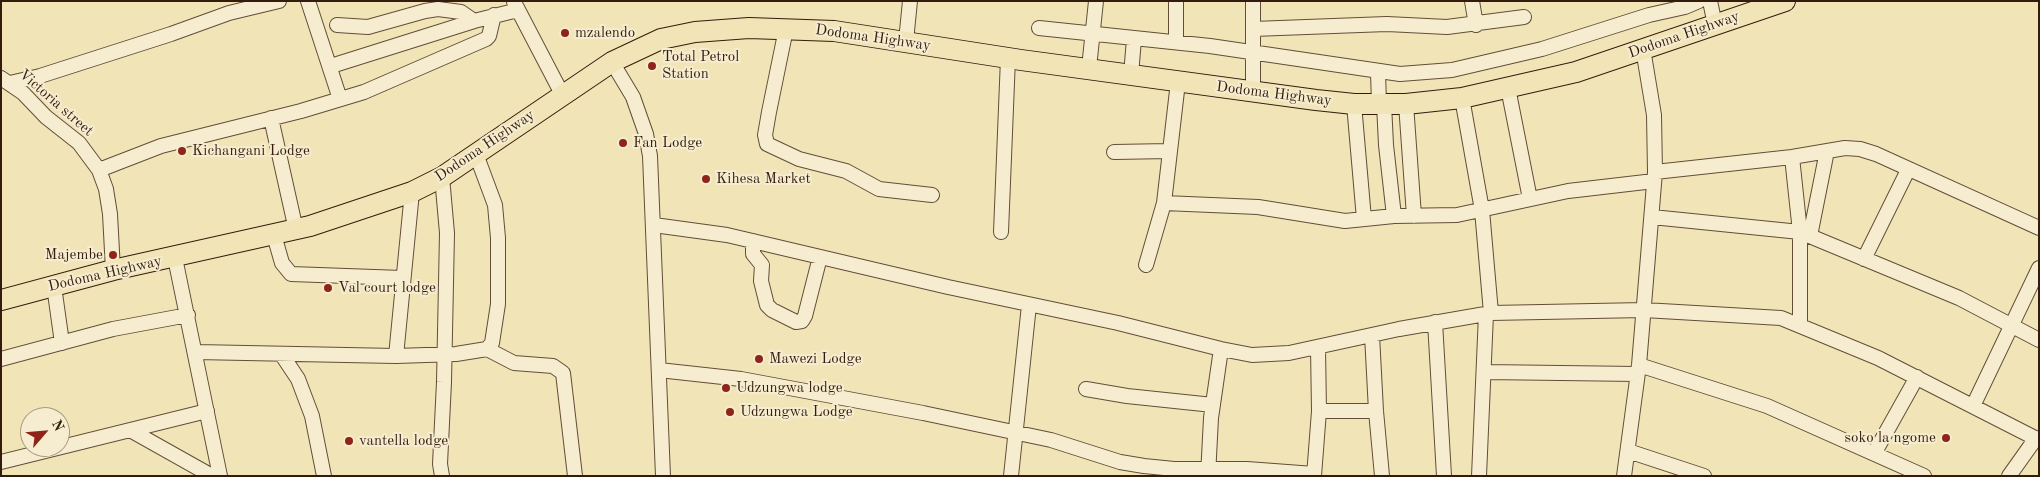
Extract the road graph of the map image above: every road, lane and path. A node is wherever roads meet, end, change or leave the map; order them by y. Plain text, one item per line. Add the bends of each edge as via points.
1 (279, 1) edge
2 (308, 1) edge
3 (910, 1) edge
4 (1096, 1) edge
5 (1176, 1) edge
6 (1253, 1) edge
7 (1472, 1) edge
8 (1699, 1) edge
9 (1710, 1) edge
10 (1785, 1) edge
11 (516, 6) edge
12 (1670, 6) edge
13 (494, 15) junction
14 (1524, 17) dead end
15 (474, 21) junction
16 (337, 25) dead end
17 (1476, 25) junction
18 (1715, 25) junction
19 (1039, 28) dead end
20 (786, 29) junction
21 (1253, 29) junction
22 (1094, 33) junction
23 (1134, 39) junction
24 (906, 41) junction
25 (1176, 42) junction
26 (1642, 49) junction
27 (1253, 53) junction
28 (1008, 58) junction
29 (612, 62) junction
30 (331, 66) junction
31 (1089, 68) junction
32 (1378, 72) junction
33 (1132, 75) junction
34 (5, 81) edge
35 (1178, 82) junction
36 (1508, 88) junction
37 (1253, 91) junction
38 (562, 94) junction
39 (1462, 98) junction
40 (340, 99) junction
41 (1354, 104) junction
42 (1381, 104) junction
43 (1406, 104) junction
44 (270, 118) junction
45 (1169, 151) junction
46 (1827, 151) junction
47 (1114, 152) dead end
48 (476, 154) junction
49 (1792, 157) junction
50 (99, 170) junction
51 (1908, 170) junction
52 (1655, 176) junction
53 (442, 178) junction
54 (412, 192) junction
55 (932, 195) dead end
56 (1530, 199) junction
57 (1164, 204) junction
58 (1482, 210) junction
59 (1394, 216) junction
60 (1414, 216) junction
61 (1652, 217) junction
62 (1364, 219) junction
63 (654, 226) junction
64 (2039, 228) edge
65 (296, 230) junction
66 (1001, 232) dead end
67 (1805, 234) junction
68 (274, 235) junction
69 (753, 241) junction
70 (820, 257) junction
71 (175, 258) junction
72 (1864, 259) junction
73 (1146, 265) dead end
74 (2039, 268) edge
75 (113, 270) junction
76 (402, 278) junction
77 (54, 286) junction
78 (1, 300) edge
79 (1029, 305) junction
80 (1644, 310) junction
81 (1489, 314) junction
82 (188, 315) junction
83 (1435, 322) junction
84 (1800, 324) junction
85 (2012, 325) junction
86 (1372, 335) junction
87 (2039, 340) edge
88 (62, 343) junction
89 (1318, 348) junction
90 (487, 349) junction
91 (1221, 349) junction
92 (196, 352) junction
93 (445, 354) junction
94 (282, 355) junction
95 (396, 356) junction
96 (1, 359) edge
97 (1638, 369) junction
98 (659, 370) junction
99 (1485, 372) junction
100 (1917, 377) junction
101 (1086, 389) dead end
102 (1213, 405) junction
103 (1973, 406) junction
104 (207, 411) junction
105 (1319, 411) junction
106 (1376, 411) junction
107 (130, 430) junction
108 (1016, 433) junction
109 (2037, 439) edge
110 (1628, 451) junction
111 (1875, 452) junction
112 (1, 462) edge
113 (1208, 472) edge
114 (1314, 475) edge
115 (212, 476) edge
116 (220, 476) edge
117 (324, 476) edge
118 (442, 476) edge
119 (575, 476) edge
120 (663, 476) edge
121 (1011, 476) edge
122 (1382, 476) edge
123 (1444, 476) edge
124 (1479, 476) edge
125 (1624, 476) edge
126 (1704, 476) edge
127 (1924, 476) edge
128 (2009, 476) edge

1 - 34 street via 229,13 48,73
2 - 30 street
3 - 24 street
4 - 22 street
5 - 25 street
6 - 21 street
7 - 17 street
8 - 12 street
9 - 18 street
10 - 18 highway, Dodoma Highway
11 - 13 street
11 - 38 street
12 - 32 street via 1542,49 1452,70 1400,74
13 - 15 street
13 - 40 street via 486,39 364,92
14 - 17 street
15 - 16 street via 461,12 438,9 368,27
15 - 30 street
17 - 21 street via 1419,27 1387,24
18 - 26 highway, Dodoma Highway
19 - 22 street
20 - 24 highway, Dodoma Highway via 834,31
20 - 29 highway, Dodoma Highway via 724,28 695,32 661,39
20 - 55 street via 769,112 767,144 798,159 846,171 878,189
21 - 27 street
22 - 23 street
22 - 31 street
23 - 25 street
23 - 33 street
24 - 28 highway, Dodoma Highway
25 - 27 street
26 - 36 highway, Dodoma Highway via 1576,72
26 - 52 street via 1654,115
27 - 32 street
27 - 37 street
28 - 31 highway, Dodoma Highway
28 - 66 street
29 - 38 highway, Dodoma Highway
29 - 63 street via 632,97 646,134
30 - 40 street
31 - 33 highway, Dodoma Highway
32 - 42 street
33 - 35 highway, Dodoma Highway
34 - 50 street, Victoria street via 79,143
35 - 37 highway, Dodoma Highway
35 - 45 street
36 - 39 highway, Dodoma Highway
36 - 56 street
37 - 41 highway, Dodoma Highway
38 - 48 highway, Dodoma Highway
39 - 43 highway, Dodoma Highway
39 - 58 street
40 - 44 street
41 - 42 highway, Dodoma Highway
41 - 62 street
42 - 43 highway, Dodoma Highway
42 - 59 street
43 - 60 street
44 - 50 street via 162,146
44 - 65 street
45 - 47 street
45 - 57 street
46 - 49 street
46 - 51 street via 1860,149
46 - 67 street
48 - 53 highway, Dodoma Highway
48 - 90 street via 495,204 497,229 498,304 492,343
49 - 52 street
49 - 67 street
50 - 75 street, Victoria street via 110,214
51 - 64 street
51 - 72 street
52 - 56 street
52 - 61 street
53 - 54 highway, Dodoma Highway
53 - 93 street via 447,233
54 - 65 highway, Dodoma Highway
54 - 76 street
56 - 58 street
57 - 62 street via 1258,207 1346,221
57 - 73 street
58 - 60 street via 1457,215
58 - 81 street
59 - 60 street
59 - 62 street
61 - 67 street
61 - 80 street
63 - 69 street
63 - 98 street
65 - 68 highway, Dodoma Highway
67 - 72 street
67 - 84 street
68 - 71 highway, Dodoma Highway
68 - 76 street via 282,263 291,274
69 - 70 street
69 - 70 street via 753,254 762,265 761,281 767,305 796,322 805,316
70 - 79 street
71 - 75 highway, Dodoma Highway
71 - 82 street
72 - 85 street via 1959,298
74 - 85 street
75 - 77 highway, Dodoma Highway
76 - 95 street
77 - 78 highway, Dodoma Highway
77 - 88 street
79 - 91 street
79 - 108 street
80 - 81 street
80 - 84 street via 1781,318
80 - 97 street
81 - 83 street
81 - 99 street
82 - 88 street via 113,329
82 - 92 street
83 - 86 street
83 - 123 street
84 - 100 street
85 - 87 street
85 - 103 street
86 - 89 street
86 - 106 street
88 - 96 street
89 - 91 street via 1252,355
89 - 105 street
90 - 93 street
90 - 119 street via 514,363 553,366 563,373
91 - 102 street
92 - 94 street
92 - 104 street
93 - 95 street
93 - 118 street
94 - 95 street
94 - 117 street via 298,378 312,416
97 - 99 street
97 - 110 street
97 - 111 street via 1767,406
98 - 108 street via 788,388
98 - 120 street
99 - 124 street
100 - 103 street
100 - 111 street
101 - 102 street
102 - 113 street
103 - 109 street
104 - 107 street
104 - 116 street
105 - 106 street
105 - 114 street
106 - 122 street
107 - 112 street
107 - 115 street
108 - 113 street via 1062,443 1120,462
108 - 121 street
109 - 128 street
110 - 125 street
110 - 126 street
111 - 127 street
113 - 114 street via 1248,468

